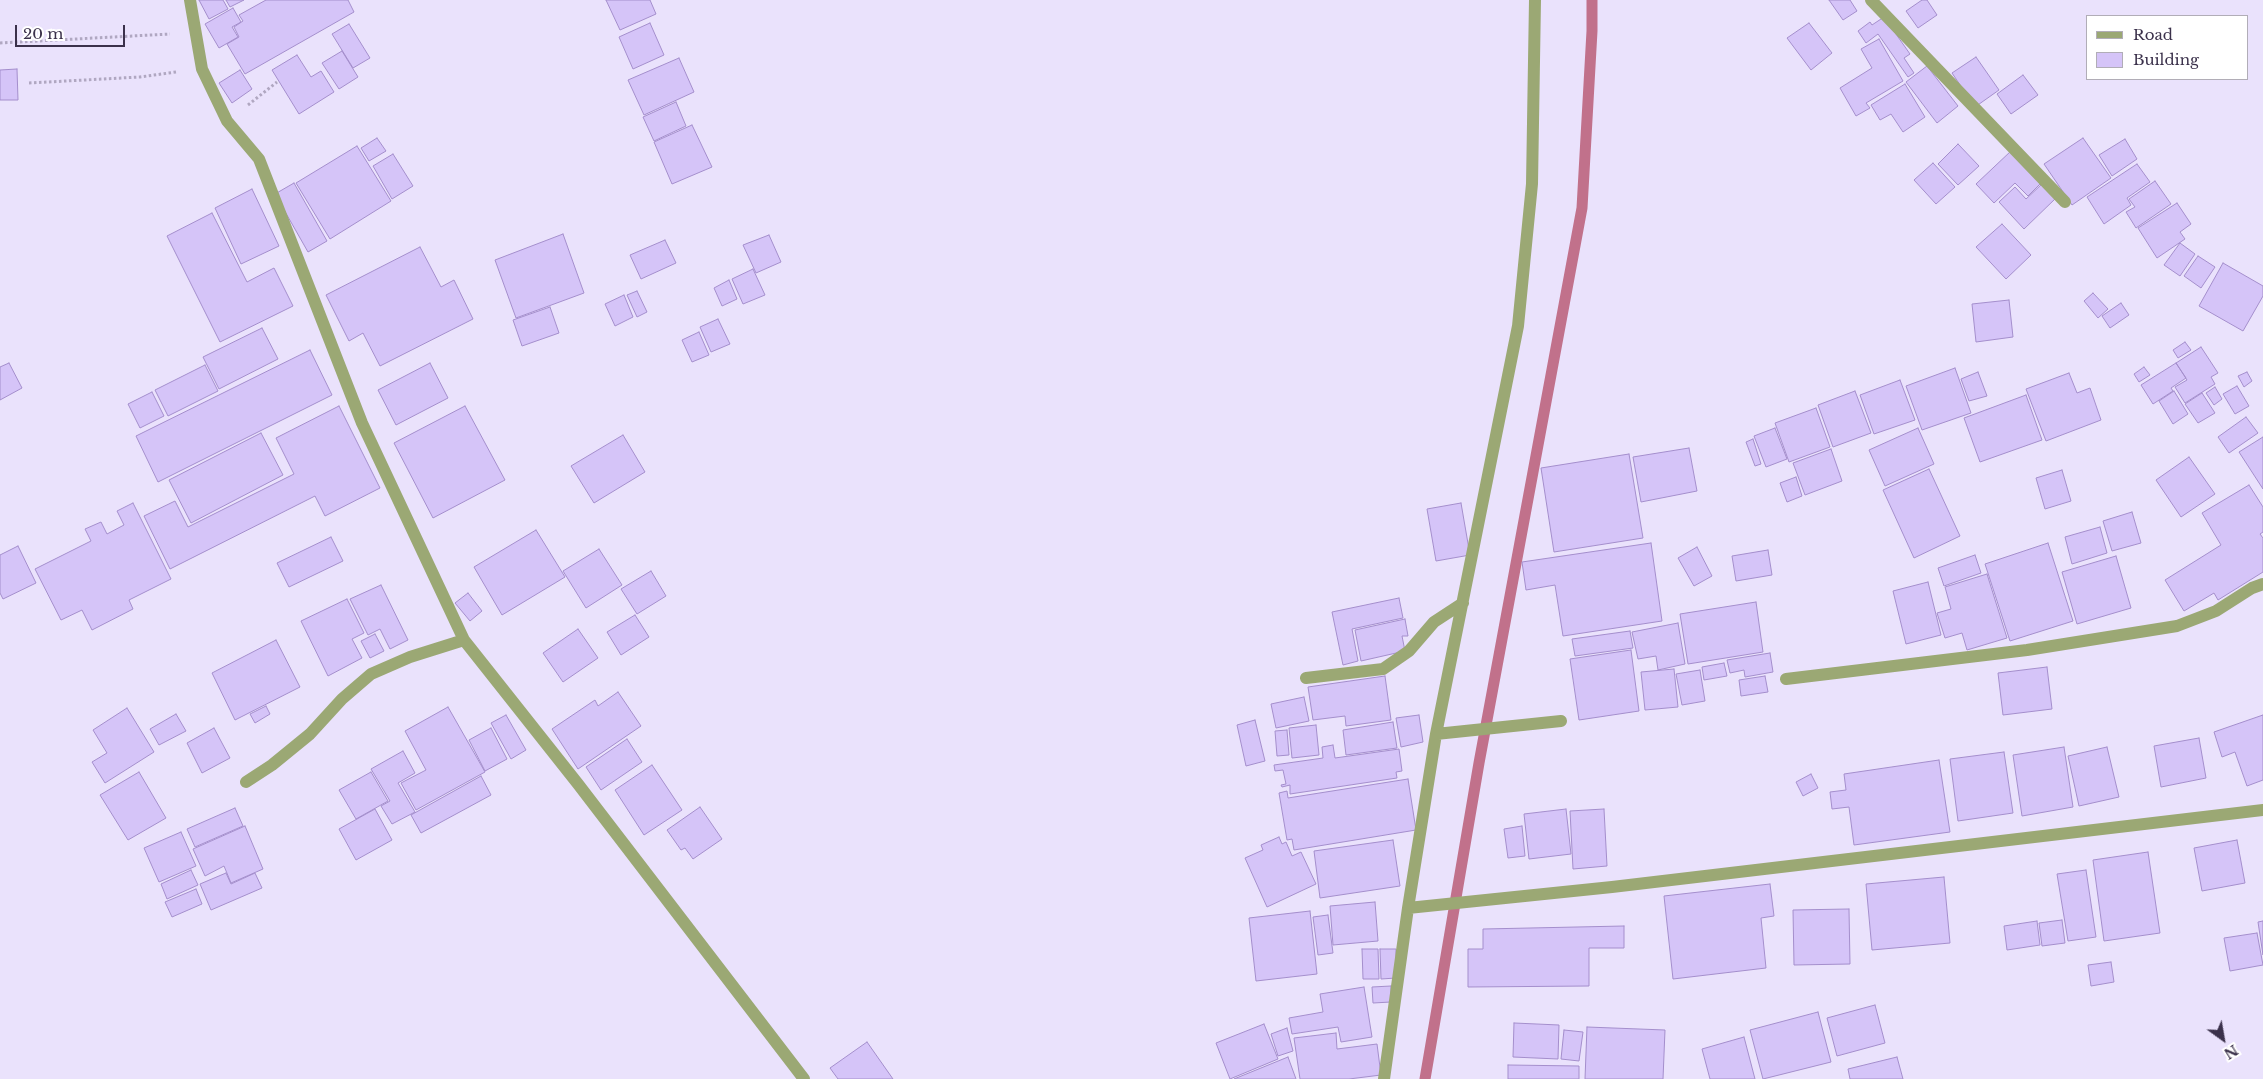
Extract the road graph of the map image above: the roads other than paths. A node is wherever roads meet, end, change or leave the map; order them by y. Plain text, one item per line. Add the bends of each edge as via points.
1 (190, 0) edge
2 (1536, 0) edge
3 (1871, 0) edge
4 (2065, 202) dead end
5 (2263, 584) edge
6 (1463, 603) junction
7 (464, 640) junction
8 (1306, 678) dead end
9 (1786, 680) dead end
10 (1561, 721) dead end
11 (1436, 734) junction
12 (246, 782) dead end
13 (2263, 810) edge
14 (1408, 908) junction
15 (804, 1079) edge
16 (1384, 1079) edge

1 - 7 street via 202,69 227,121 259,159 362,423
2 - 6 street via 1532,184 1518,326
3 - 4 street
5 - 9 street via 2216,611 2177,626 2027,650
6 - 8 street via 1434,622 1409,651 1383,669
6 - 11 street
7 - 12 street via 410,657 371,674 342,699 310,734
7 - 15 street
10 - 11 street
11 - 14 street
13 - 14 street
14 - 16 street

